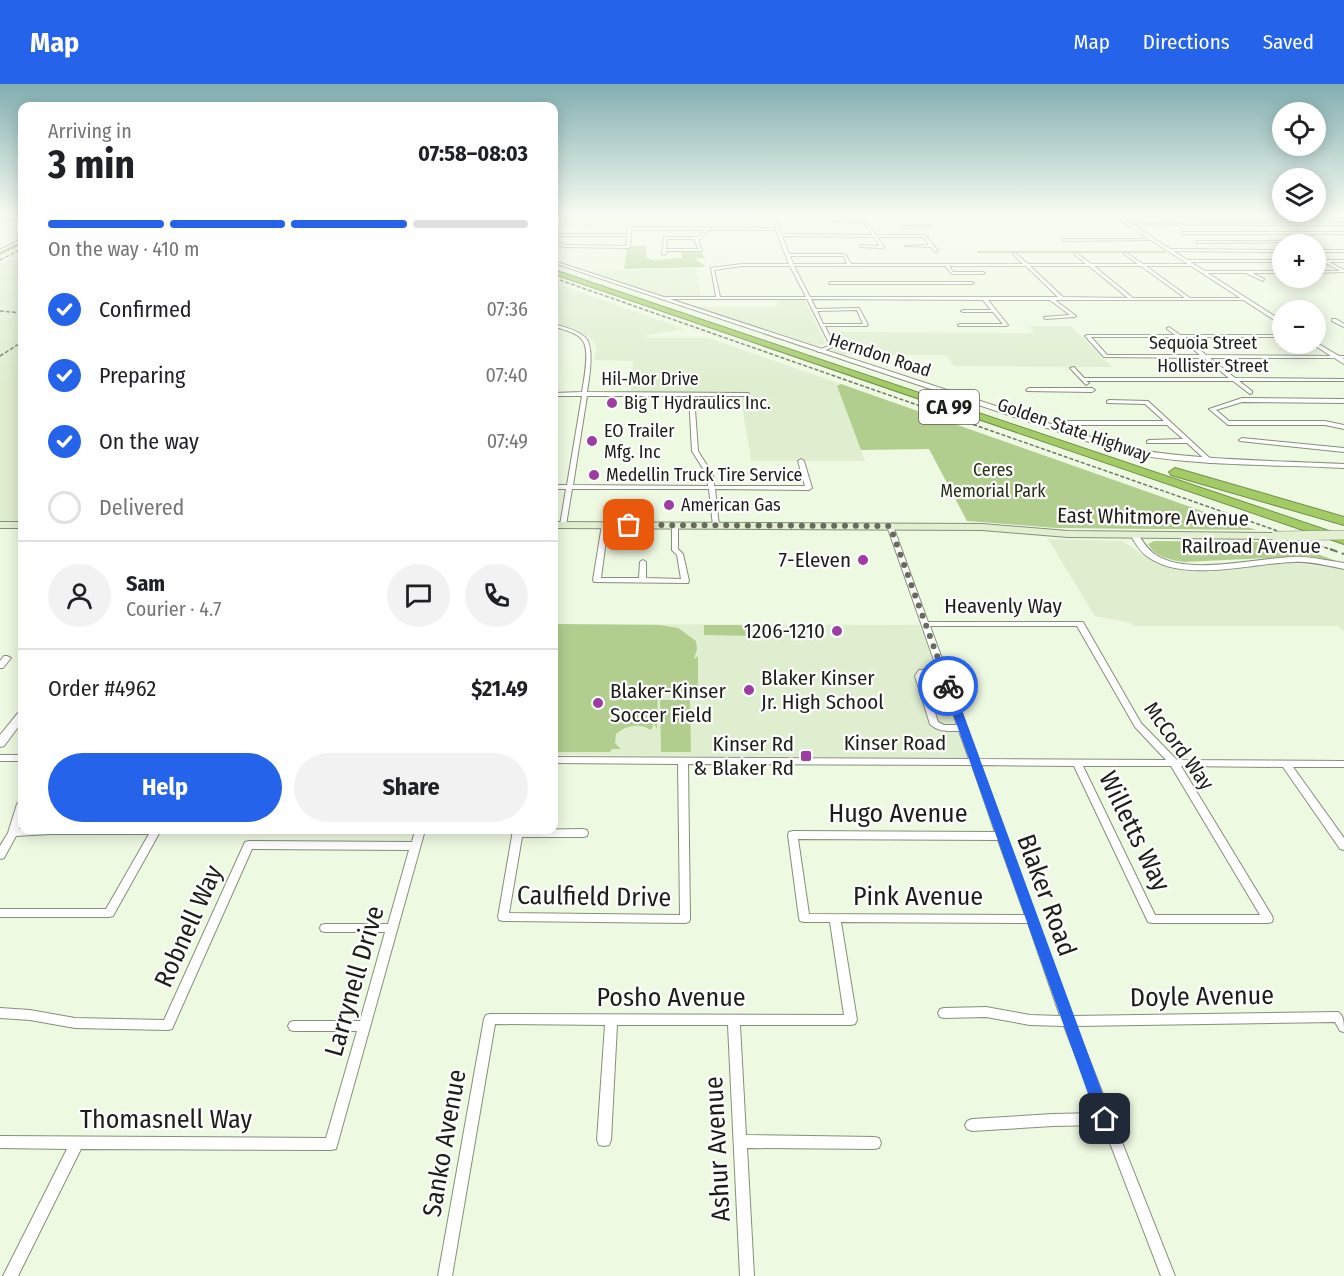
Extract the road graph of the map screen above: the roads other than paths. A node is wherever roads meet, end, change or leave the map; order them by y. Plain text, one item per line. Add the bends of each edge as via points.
1 (571, 270) edge
2 (572, 270) edge
3 (712, 270) edge
4 (794, 270) edge
5 (949, 270) edge
6 (1032, 270) edge
7 (1096, 270) edge
8 (1149, 270) edge
9 (1199, 270) edge
10 (1344, 271) edge
11 (1203, 272) junction
12 (1246, 272) junction
13 (1272, 272) edge
14 (1326, 272) edge
15 (558, 273) edge
16 (983, 273) dead end
17 (1263, 280) dead end
18 (955, 283) junction
19 (972, 283) dead end
20 (960, 289) dead end
21 (718, 297) junction
22 (808, 297) junction
23 (839, 297) junction
24 (662, 298) junction
25 (984, 298) junction
26 (1050, 298) junction
27 (1061, 298) junction
28 (1131, 298) junction
29 (1189, 298) junction
30 (1245, 299) junction
31 (814, 310) junction
32 (963, 311) dead end
33 (995, 311) junction
34 (1272, 317) edge
35 (1046, 318) dead end
36 (1344, 320) edge
37 (960, 325) dead end
38 (822, 326) junction
39 (1344, 326) edge
40 (558, 327) edge
41 (1169, 328) dead end
42 (1179, 336) junction
43 (1272, 336) edge
44 (820, 351) junction
45 (1326, 351) edge
46 (1205, 357) junction
47 (1335, 357) junction
48 (1344, 357) edge
49 (1344, 362) edge
50 (1072, 368) dead end
51 (1082, 379) junction
52 (1234, 380) junction
53 (1344, 380) edge
54 (1029, 390) dead end
55 (1250, 392) dead end
56 (558, 394) edge
57 (585, 394) junction
58 (691, 394) junction
59 (746, 394) dead end
60 (1344, 401) edge
61 (1109, 402) dead end
62 (1168, 423) junction
63 (1047, 426) junction
64 (1344, 427) edge
65 (1242, 440) dead end
66 (1187, 441) junction
67 (1149, 442) dead end
68 (1091, 447) junction
69 (1344, 450) edge
70 (801, 461) dead end
71 (1211, 462) junction
72 (1344, 466) edge
73 (558, 487) edge
74 (569, 487) junction
75 (711, 488) junction
76 (1344, 521) edge
77 (0, 525) edge
78 (18, 525) edge
79 (558, 525) edge
80 (605, 525) junction
81 (675, 525) junction
82 (716, 526) junction
83 (890, 526) junction
84 (1135, 536) junction
85 (1344, 536) edge
86 (643, 562) dead end
87 (1344, 566) edge
88 (642, 580) junction
89 (926, 624) junction
90 (1080, 624) joint
91 (4, 658) edge
92 (0, 666) edge
93 (943, 671) junction
94 (18, 720) edge
95 (963, 728) junction
96 (0, 743) edge
97 (0, 758) edge
98 (18, 758) edge
99 (558, 760) edge
100 (683, 761) junction
101 (975, 762) junction
102 (1077, 762) junction
103 (1174, 763) junction
104 (1286, 764) junction
105 (1344, 764) edge
106 (18, 817) edge
107 (558, 832) edge
108 (13, 833) junction
109 (18, 833) edge
110 (583, 833) dead end
111 (154, 834) edge
112 (419, 834) edge
113 (517, 834) edge
114 (1002, 836) junction
115 (416, 846) junction
116 (1344, 846) edge
117 (0, 855) edge
118 (0, 913) edge
119 (804, 918) joint
120 (836, 918) junction
121 (1031, 919) junction
122 (1268, 920) joint
123 (325, 928) dead end
124 (392, 928) junction
125 (0, 1012) edge
126 (944, 1013) dead end
127 (490, 1019) joint
128 (611, 1019) junction
129 (734, 1019) junction
130 (1068, 1020) junction
131 (1341, 1022) edge
132 (294, 1026) dead end
133 (364, 1026) junction
134 (1105, 1119) junction
135 (972, 1125) dead end
136 (604, 1140) dead end
137 (740, 1141) junction
138 (0, 1142) edge
139 (77, 1143) junction
140 (874, 1143) dead end
141 (331, 1144) joint
142 (10, 1276) edge
143 (445, 1276) edge
144 (747, 1276) edge
145 (1168, 1276) edge

1 - 68 highway, Golden State Highway / CA 99
2 - 24 street, Herndon Road
3 - 21 street
4 - 22 street
5 - 16 street via 952,273
6 - 27 street
7 - 28 street
8 - 29 street
9 - 11 street
10 - 14 street
11 - 12 street
11 - 30 street
12 - 13 street
12 - 17 street
15 - 85 highway, Golden State Highway / CA 99
18 - 19 street
18 - 20 street
18 - 23 street via 830,283
21 - 22 street
21 - 24 street
22 - 23 street
22 - 31 street
23 - 25 street
24 - 44 street, Herndon Road
25 - 26 street
25 - 33 street
26 - 27 street
26 - 35 street via 1074,316
27 - 28 street
28 - 29 street
29 - 30 street
30 - 34 street
31 - 38 street
31 - 38 street via 858,309 866,325
32 - 33 street
33 - 37 street via 1005,325
36 - 39 street via 1334,320
38 - 44 street via 831,346
40 - 57 street via 579,335 587,343
41 - 42 street
42 - 43 street
42 - 46 street
42 - 46 street, Sequoia Street via 1087,336 1106,356
44 - 63 street, Herndon Road
45 - 47 street
46 - 47 street, Sequoia Street
46 - 52 street
47 - 48 street, Sequoia Street
47 - 49 street
50 - 51 street
51 - 52 street, Hollister Street
51 - 54 street via 1092,390
52 - 53 street, Hollister Street
52 - 55 street
56 - 57 street, Hil-Mor Drive
57 - 58 street, Hil-Mor Drive
57 - 74 street
58 - 59 street, Hil-Mor Drive
58 - 75 street via 694,451 710,475
60 - 64 street via 1242,400 1212,409 1228,423 1325,423
61 - 62 street via 1146,402
62 - 63 street
62 - 66 street
63 - 71 street, Herndon Road via 1132,452
65 - 69 street
66 - 67 street
66 - 71 street
68 - 76 highway
68 - 85 highway, Golden State Highway / CA 99
70 - 75 street via 809,488
71 - 72 street, Herndon Road
73 - 74 street
74 - 75 street
74 - 79 street
75 - 82 street
77 - 78 main road
79 - 80 main road, East Whitmore Avenue
80 - 81 main road, East Whitmore Avenue
80 - 88 street via 597,580
81 - 82 main road, East Whitmore Avenue
81 - 88 street via 675,550 680,554 685,580
82 - 83 main road, East Whitmore Avenue
83 - 84 main road, East Whitmore Avenue
83 - 89 street, Blaker Road
84 - 85 main road, East Whitmore Avenue, bridge
84 - 87 street, Railroad Avenue via 1149,556 1183,567 1296,560
86 - 88 street
89 - 90 street, Heavenly Way
89 - 93 street, Blaker Road
90 - 103 street, McCord Way via 1138,724
91 - 92 street
93 - 95 street, Blaker Road
93 - 95 street via 922,672 919,676 934,724
94 - 96 street
95 - 101 street, Blaker Road
97 - 98 street
99 - 100 street, Kinser Road
100 - 101 street, Kinser Road
100 - 113 street, Caulfield Drive via 685,919 503,917
101 - 102 street, Kinser Road
101 - 114 street, Blaker Road
102 - 103 street, Kinser Road
102 - 122 street, Willetts Way via 1152,919
103 - 104 street, Kinser Road
103 - 122 street, McCord Way
104 - 105 street, Kinser Road
104 - 116 street
106 - 108 street
107 - 110 street
108 - 109 street
108 - 117 street
111 - 118 street via 109,913
112 - 115 street, Larrynell Drive
114 - 119 street, Hugo Avenue via 793,835
114 - 121 street, Blaker Road
115 - 124 street, Larrynell Drive
115 - 125 street, Robnell Way via 249,845 168,1025 75,1023
119 - 120 street, Pink Avenue
120 - 121 street, Pink Avenue
120 - 129 street, Posho Avenue via 851,1020
121 - 130 street, Blaker Road
123 - 124 street
124 - 133 street, Larrynell Drive
126 - 130 street, Doyle Avenue via 986,1012 1042,1021
127 - 128 street, Posho Avenue
127 - 143 street, Sanko Avenue
128 - 129 street, Posho Avenue
128 - 136 street
129 - 137 street, Ashur Avenue
130 - 131 street, Doyle Avenue
130 - 134 street, Blaker Road
132 - 133 street
133 - 141 street, Larrynell Drive
134 - 135 street
134 - 145 street, Blaker Road
137 - 140 street
137 - 144 street, Ashur Avenue
138 - 139 street, Thomasnell Way
139 - 141 street, Thomasnell Way
139 - 142 street

